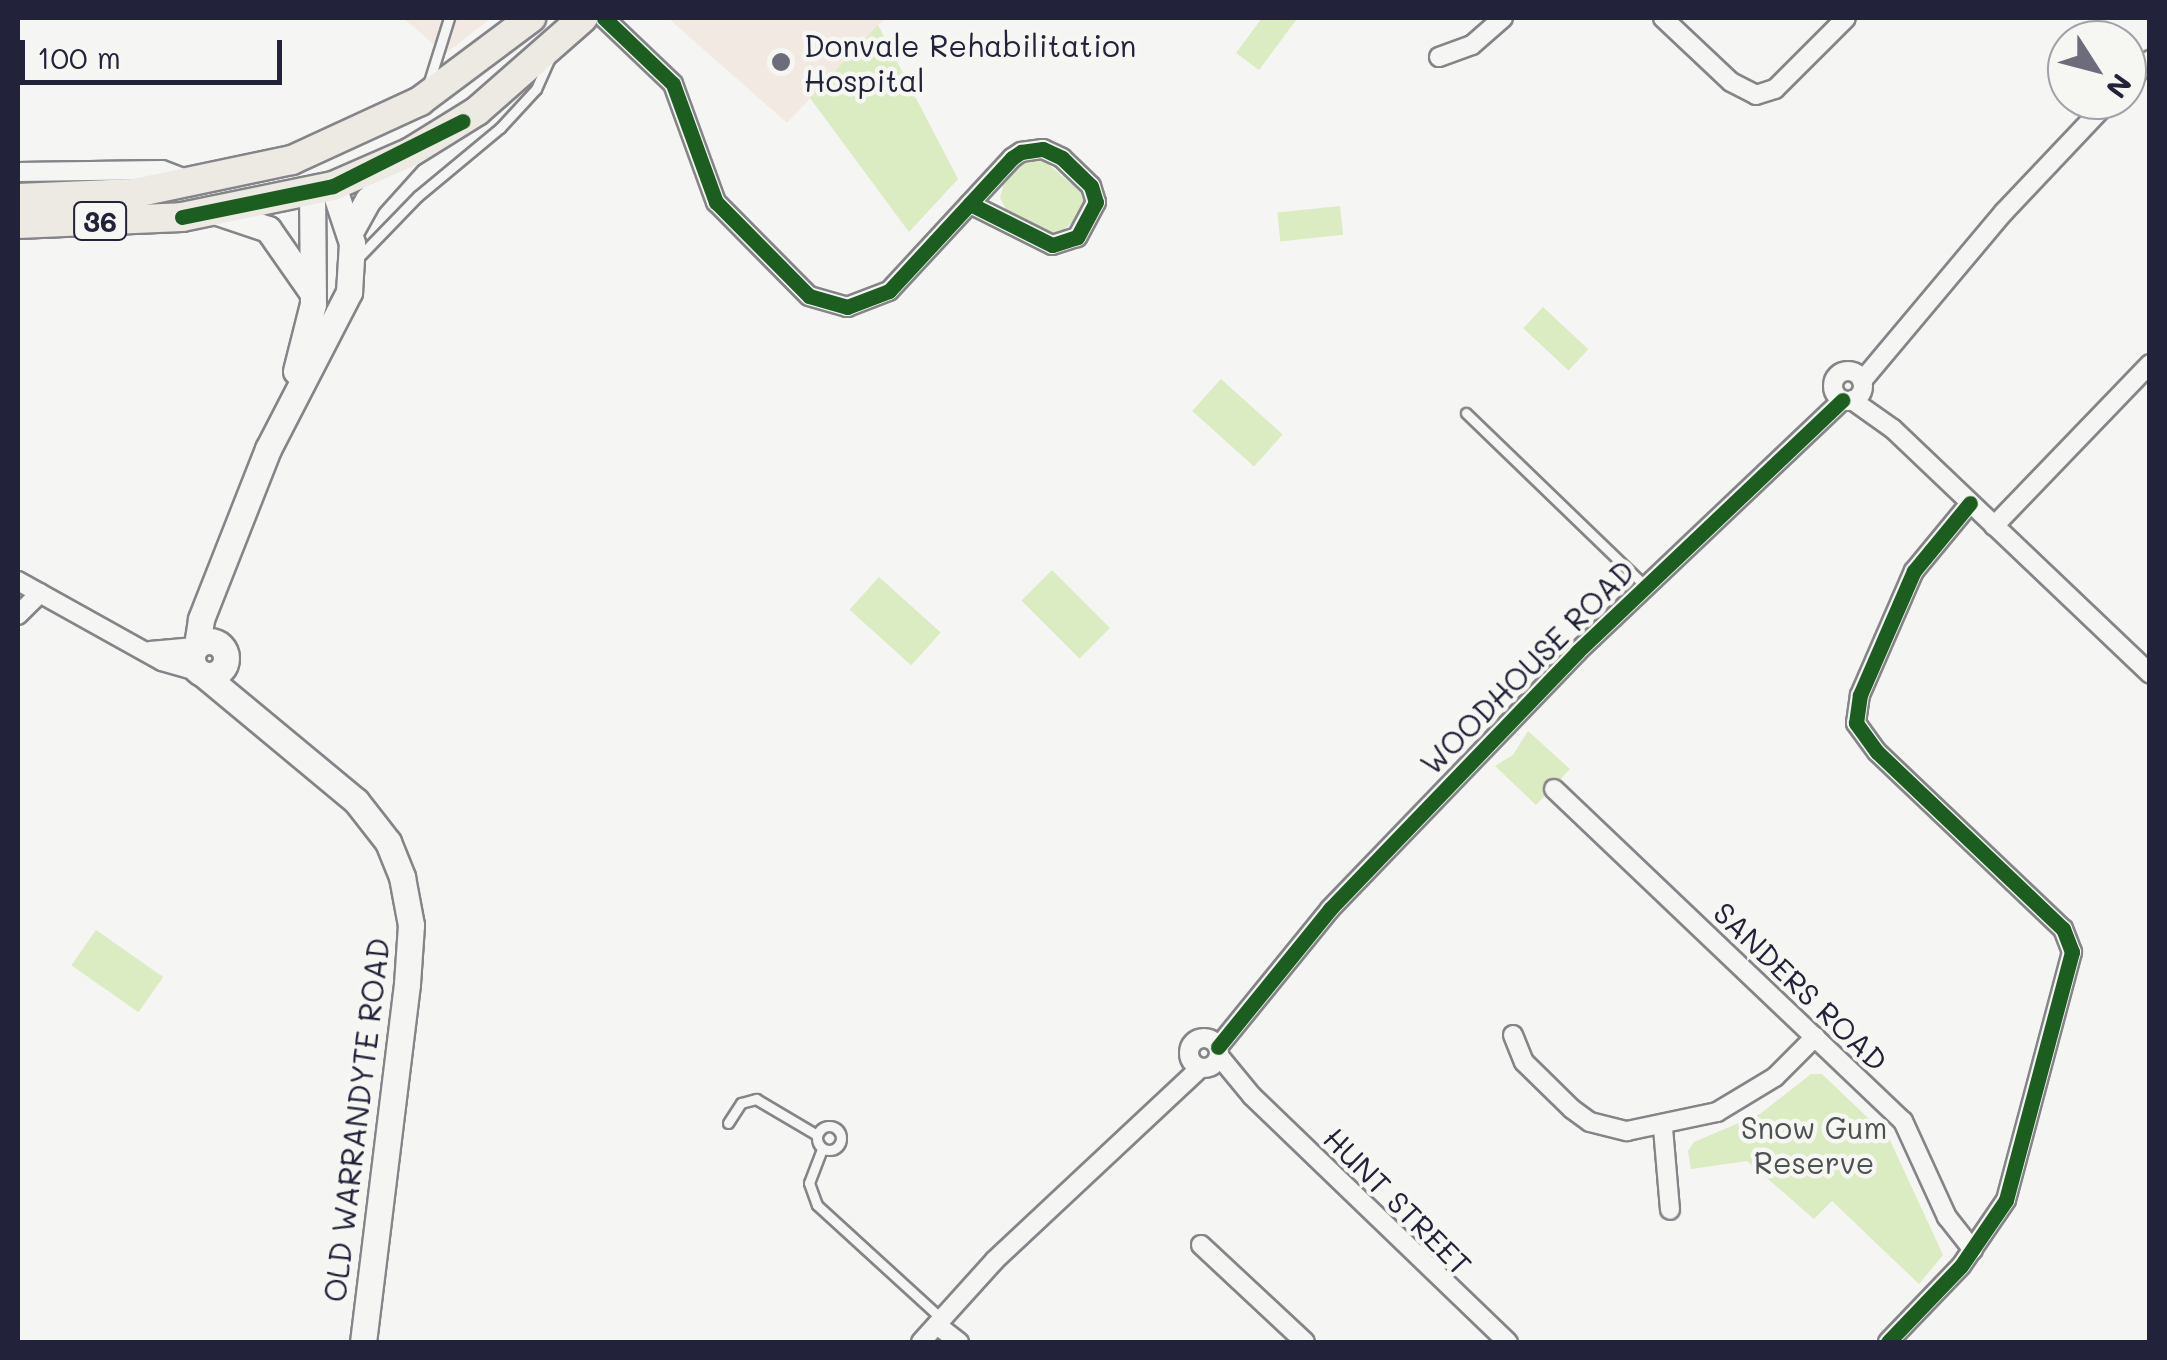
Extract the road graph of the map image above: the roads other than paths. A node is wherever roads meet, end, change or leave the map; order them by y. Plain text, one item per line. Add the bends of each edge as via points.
1 (449, 18) edge
2 (531, 18) edge
3 (584, 18) edge
4 (604, 18) edge
5 (1503, 18) edge
6 (1662, 18) edge
7 (1846, 18) edge
8 (554, 48) junction
9 (1438, 56) dead end
10 (420, 101) junction
11 (2092, 120) edge
12 (463, 121) junction
13 (317, 151) junction
14 (411, 152) junction
15 (18, 172) edge
16 (198, 184) junction
17 (322, 189) junction
18 (18, 198) edge
19 (970, 204) junction
20 (217, 212) junction
21 (18, 224) edge
22 (350, 232) junction
23 (314, 250) junction
24 (354, 262) junction
25 (314, 296) junction
26 (2150, 364) edge
27 (1850, 388) junction
28 (285, 410) junction
29 (1466, 412) dead end
30 (1974, 506) junction
31 (1994, 526) junction
32 (18, 581) edge
33 (1645, 586) junction
34 (40, 593) junction
35 (18, 616) edge
36 (207, 657) junction
37 (2150, 674) edge
38 (1554, 789) dead end
39 (1513, 1035) dead end
40 (1815, 1037) junction
41 (1207, 1055) junction
42 (728, 1123) dead end
43 (1663, 1128) junction
44 (816, 1135) junction
45 (822, 1149) junction
46 (1670, 1210) dead end
47 (1201, 1245) dead end
48 (1974, 1250) junction
49 (940, 1322) junction
50 (363, 1342) edge
51 (921, 1342) edge
52 (958, 1342) edge
53 (1305, 1342) edge
54 (1505, 1342) edge
55 (1888, 1342) edge

1 - 10 lane
2 - 10 main road, 36
3 - 8 main road, 36
4 - 19 street via 674,84 716,202 809,296 847,307 875,298
5 - 9 street via 1472,45
6 - 7 street via 1731,82 1756,95 1775,88
8 - 12 main road, 36
8 - 24 lane via 536,89 511,117
10 - 12 main road via 429,121
10 - 13 main road, 36
11 - 27 street, WOODHOUSE ROAD
12 - 14 main road, 36
13 - 16 main road, 36
13 - 17 main road
14 - 17 main road, 36
14 - 22 main road via 368,200
15 - 16 street via 162,170
16 - 18 main road, 36
17 - 20 main road, 36
17 - 22 main road
17 - 23 main road
19 - 19 street via 1012,158 1033,148 1062,158 1090,186 1096,202 1085,230 1052,245
20 - 21 main road, 36
20 - 25 main road via 272,232
22 - 24 main road
23 - 24 main road via 338,264
23 - 25 main road
24 - 28 main road via 342,310
25 - 28 main road
26 - 31 street
27 - 30 street
27 - 33 street, WOODHOUSE ROAD
28 - 36 main road via 222,564
29 - 33 lane
30 - 31 street
30 - 48 street via 1925,556 1860,695 1856,723 1877,752 2063,929 2072,952 2015,1178
31 - 37 street
32 - 34 street
33 - 41 street, WOODHOUSE ROAD via 1346,892
34 - 35 street
34 - 36 street via 144,649
36 - 50 main road, OLD WARRANDYTE ROAD via 260,726 356,802 388,842 411,925
38 - 40 street, SANDERS ROAD
39 - 43 street via 1524,1062 1590,1122 1627,1131
40 - 43 street via 1736,1102
40 - 48 street, SANDERS ROAD via 1907,1126 1947,1217
41 - 49 street, WOODHOUSE ROAD
41 - 54 street, HUNT STREET
42 - 44 lane via 741,1102 756,1099
43 - 46 street
44 - 45 lane
44 - 45 lane via 830,1126 840,1134 834,1150
45 - 49 lane via 808,1183 817,1205
47 - 53 street
48 - 55 street
49 - 51 street, WOODHOUSE ROAD
49 - 52 street

